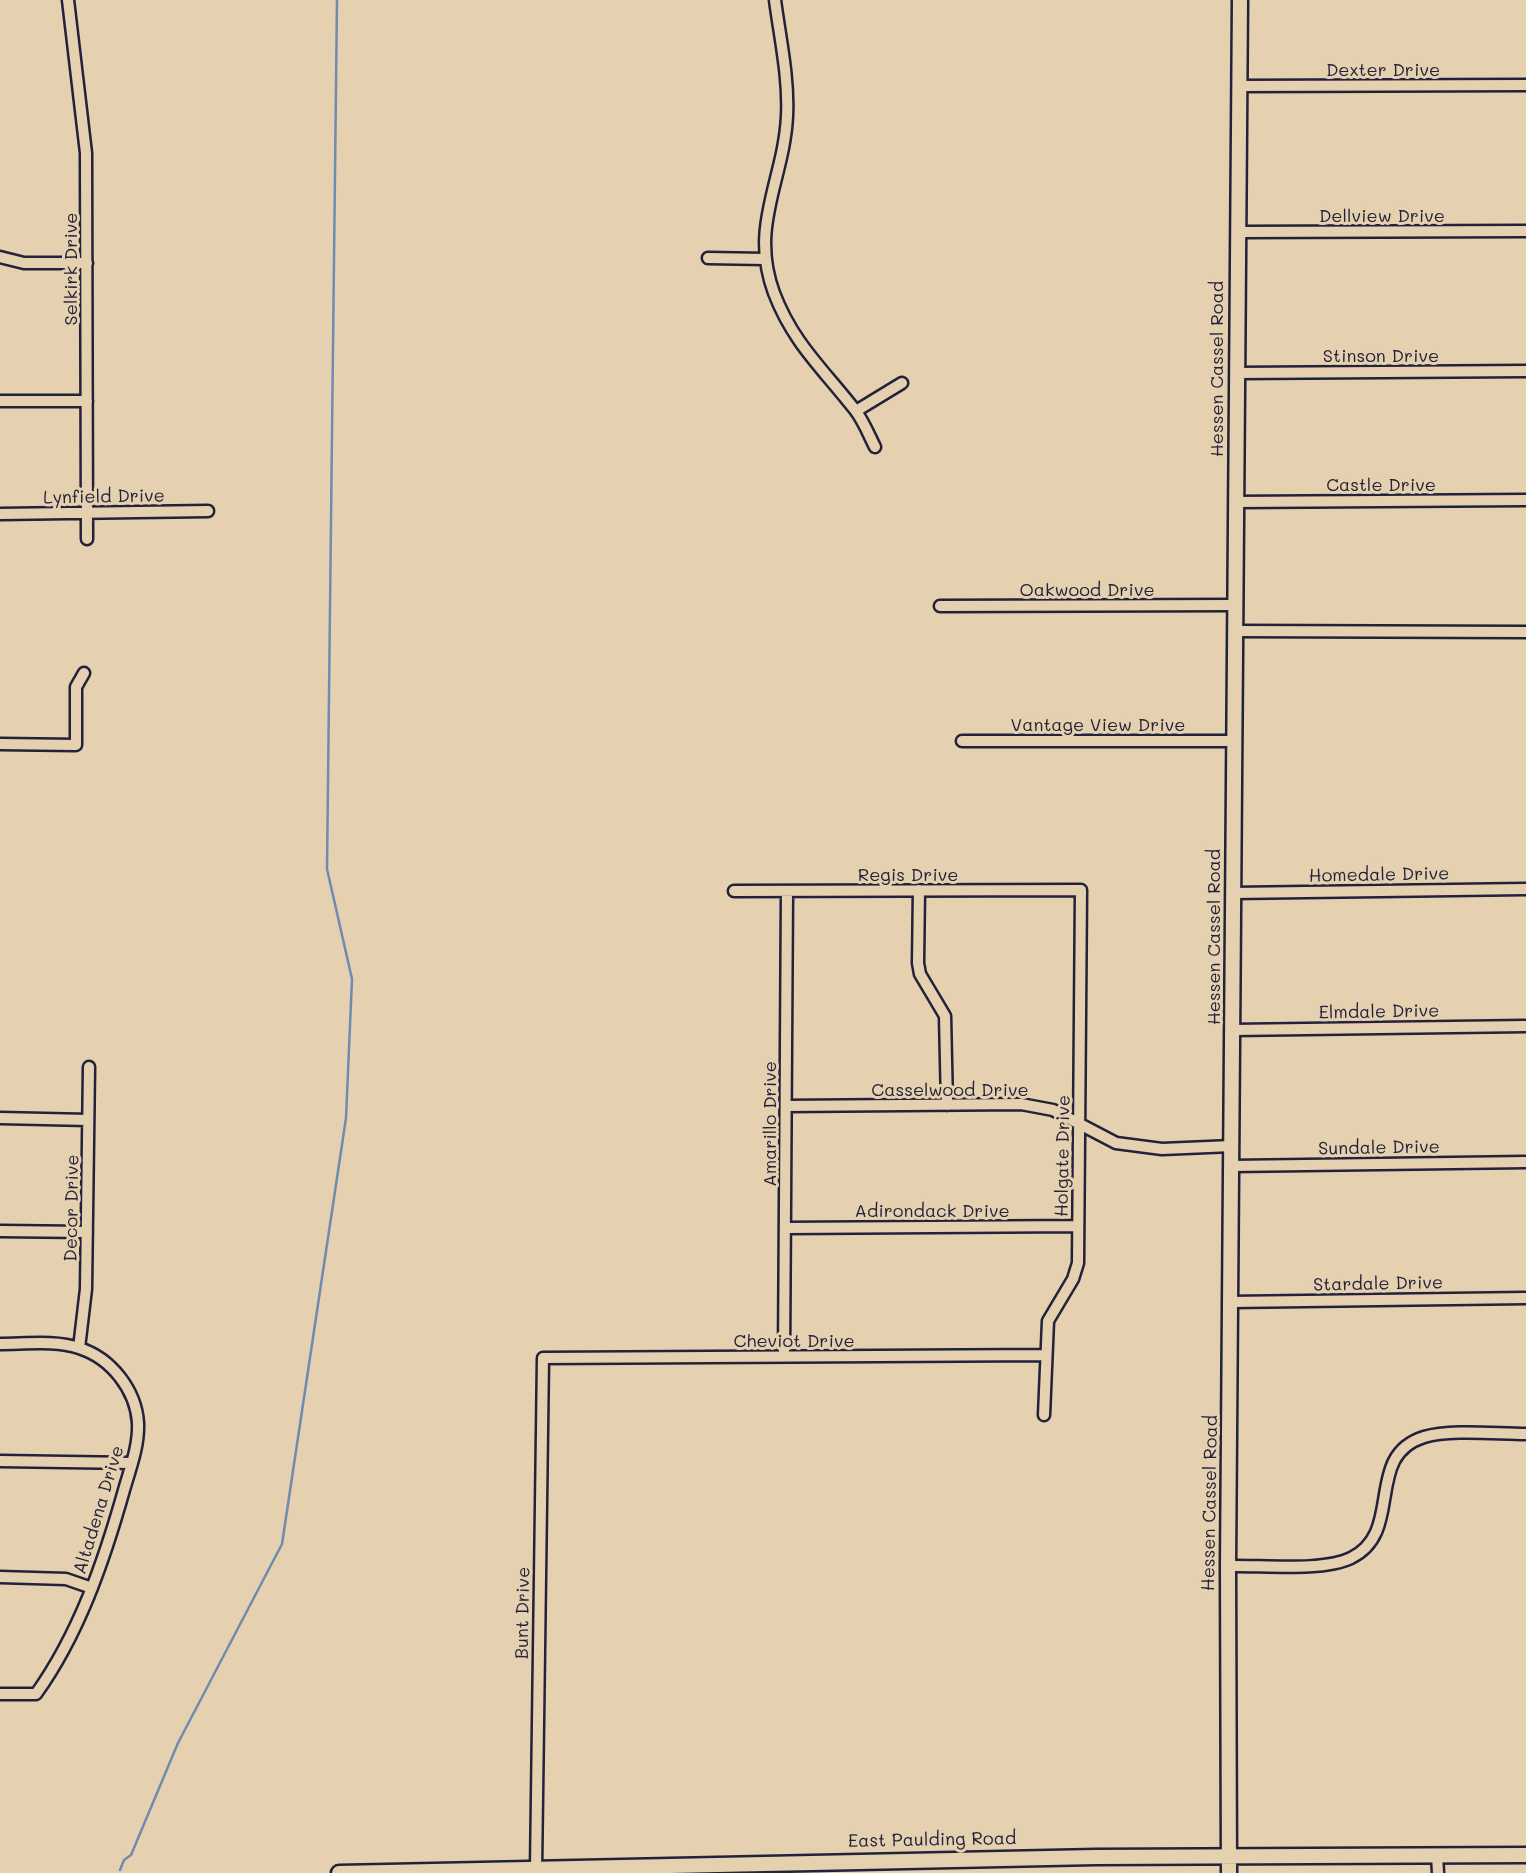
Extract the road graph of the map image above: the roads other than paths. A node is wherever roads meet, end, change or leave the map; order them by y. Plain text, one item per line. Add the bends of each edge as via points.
1 (68, 0) edge
2 (775, 0) edge
3 (1240, 0) edge
4 (1526, 85) edge
5 (1240, 86) junction
6 (1526, 231) edge
7 (1238, 232) junction
8 (0, 257) edge
9 (708, 258) dead end
10 (765, 259) junction
11 (87, 263) junction
12 (1526, 371) edge
13 (1237, 373) junction
14 (902, 383) dead end
15 (0, 401) edge
16 (87, 401) junction
17 (856, 411) junction
18 (875, 447) dead end
19 (1526, 500) edge
20 (1236, 502) junction
21 (208, 511) dead end
22 (0, 514) edge
23 (87, 514) junction
24 (87, 539) dead end
25 (1235, 605) junction
26 (940, 606) dead end
27 (1234, 631) junction
28 (1526, 632) edge
29 (84, 673) dead end
30 (962, 741) dead end
31 (1234, 741) junction
32 (0, 744) edge
33 (1526, 889) edge
34 (919, 890) junction
35 (1081, 890) joint
36 (734, 891) dead end
37 (786, 891) junction
38 (1233, 892) junction
39 (1526, 1026) edge
40 (1233, 1030) junction
41 (89, 1067) dead end
42 (947, 1105) junction
43 (786, 1106) junction
44 (0, 1118) edge
45 (88, 1120) junction
46 (1080, 1123) junction
47 (1232, 1146) junction
48 (1526, 1162) edge
49 (1232, 1166) junction
50 (1078, 1226) junction
51 (786, 1228) junction
52 (0, 1231) edge
53 (87, 1232) junction
54 (1526, 1298) edge
55 (1231, 1302) junction
56 (0, 1343) edge
57 (79, 1348) junction
58 (1045, 1355) junction
59 (783, 1356) junction
60 (543, 1358) joint
61 (1044, 1415) dead end
62 (1526, 1434) edge
63 (0, 1461) edge
64 (132, 1463) junction
65 (1228, 1566) junction
66 (0, 1577) edge
67 (92, 1588) junction
68 (0, 1693) edge
69 (1437, 1854) junction
70 (1230, 1855) junction
71 (1526, 1855) edge
72 (536, 1869) junction
73 (339, 1873) edge
74 (1229, 1873) edge
75 (1438, 1873) edge

1 - 11 street, Selkirk Drive via 86,153
2 - 10 street via 787,115 784,147 767,206
3 - 5 main road, Hessen Cassel Road
4 - 5 street, Dexter Drive
5 - 7 main road, Hessen Cassel Road
6 - 7 street, Dellview Drive
7 - 13 main road, Hessen Cassel Road
8 - 11 street via 24,263
9 - 10 street
10 - 17 street via 788,328
11 - 16 street, Selkirk Drive
12 - 13 street, Stinson Drive
13 - 20 main road, Hessen Cassel Road
14 - 17 street
15 - 16 street
16 - 23 street, Selkirk Drive
17 - 18 street
19 - 20 street, Castle Drive
20 - 25 main road, Hessen Cassel Road
21 - 23 street, Lynfield Drive
22 - 23 street, Lynfield Drive
23 - 24 street, Selkirk Drive
25 - 26 street, Oakwood Drive
25 - 27 main road, Hessen Cassel Road
27 - 28 street
27 - 31 main road, Hessen Cassel Road
29 - 32 street via 76,687 76,745
30 - 31 street, Vantage View Drive
31 - 38 main road, Hessen Cassel Road
33 - 38 street, Homedale Drive
34 - 35 street, Regis Drive
34 - 37 street, Regis Drive
34 - 42 street via 918,963 945,1016
35 - 46 street, Holgate Drive
36 - 37 street, Regis Drive
37 - 43 street, Amarillo Drive
38 - 40 main road, Hessen Cassel Road
39 - 40 street, Elmdale Drive
40 - 47 main road, Hessen Cassel Road
41 - 45 street, Decor Drive
42 - 43 street, Casselwood Drive
42 - 46 street, Casselwood Drive via 1034,1106
43 - 51 street, Amarillo Drive
44 - 45 street
45 - 53 street, Decor Drive
46 - 47 street, Casselwood Drive via 1116,1143 1161,1149
46 - 50 street, Holgate Drive
47 - 49 main road, Hessen Cassel Road
48 - 49 street, Sundale Drive
49 - 55 main road, Hessen Cassel Road
50 - 51 street, Adirondack Drive
50 - 58 street, Holgate Drive via 1073,1279 1048,1321
51 - 59 street, Amarillo Drive
52 - 53 street
53 - 57 street, Decor Drive via 85,1315
54 - 55 street, Stardale Drive
55 - 65 main road, Hessen Cassel Road
56 - 57 street
57 - 64 street, Altadena Drive via 113,1369 128,1387 138,1425
58 - 59 street, Cheviot Drive
58 - 61 street, Holgate Drive
59 - 60 street, Cheviot Drive
60 - 72 street, Bunt Drive
62 - 65 street via 1433,1435 1407,1446 1394,1458 1387,1474 1383,1515 1376,1533 1366,1548 1348,1560
63 - 64 street
64 - 67 street, Altadena Drive
65 - 70 main road, Hessen Cassel Road
66 - 67 street via 58,1578
67 - 68 street, Altadena Drive via 36,1694
69 - 70 main road, East Paulding Road
69 - 71 main road, East Paulding Road
69 - 75 street
70 - 72 main road, East Paulding Road
70 - 74 main road, Hessen Cassel Road
72 - 73 main road, East Paulding Road

